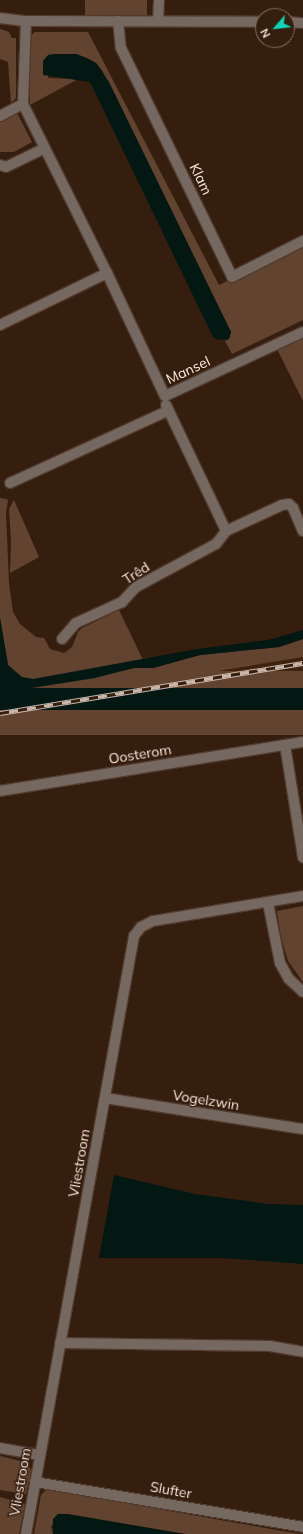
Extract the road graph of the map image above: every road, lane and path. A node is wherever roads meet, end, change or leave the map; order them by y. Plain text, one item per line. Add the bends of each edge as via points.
1 (159, 0) edge
2 (0, 18) edge
3 (118, 20) junction
4 (158, 20) junction
5 (26, 21) junction
6 (255, 22) edge
7 (22, 104) junction
8 (0, 116) edge
9 (45, 148) junction
10 (0, 165) edge
11 (303, 241) edge
12 (107, 273) junction
13 (0, 325) edge
14 (303, 332) edge
15 (165, 396) junction
16 (166, 410) junction
17 (10, 483) dead end
18 (226, 531) junction
19 (303, 531) edge
20 (62, 639) dead end
21 (303, 742) edge
22 (285, 745) junction
23 (0, 790) edge
24 (303, 858) edge
25 (303, 896) edge
26 (268, 903) junction
27 (303, 992) edge
28 (105, 1098) junction
29 (303, 1128) edge
30 (60, 1343) junction
31 (303, 1352) edge
32 (0, 1448) edge
33 (39, 1454) junction
34 (35, 1482) junction
35 (303, 1527) edge
36 (26, 1534) edge

1 - 4 street
2 - 5 street
3 - 4 street
3 - 5 street
3 - 11 street, Klam via 121,48 232,277
4 - 6 street
5 - 7 street
7 - 8 street
7 - 9 street, Mansel
9 - 10 street via 6,167
9 - 12 street, Mansel
12 - 13 street
12 - 15 street, Mansel
14 - 15 street, Mansel
15 - 16 street
16 - 17 street
16 - 18 street
18 - 19 street, Trêd via 290,504
18 - 20 street, Trêd via 216,544 136,587 122,602 76,623
21 - 22 street, Oosterom
22 - 23 street, Oosterom
22 - 24 street
25 - 26 street, Vliestroom
26 - 27 street via 280,962 289,979
26 - 28 street, Vliestroom via 153,921 141,927 134,936
28 - 29 street, Vogelzwin
28 - 30 street, Vliestroom
30 - 31 street via 270,1346
30 - 33 street, Vliestroom
32 - 33 street
33 - 34 street, Vliestroom
34 - 35 street, Slufter
34 - 36 street, Vliestroom

